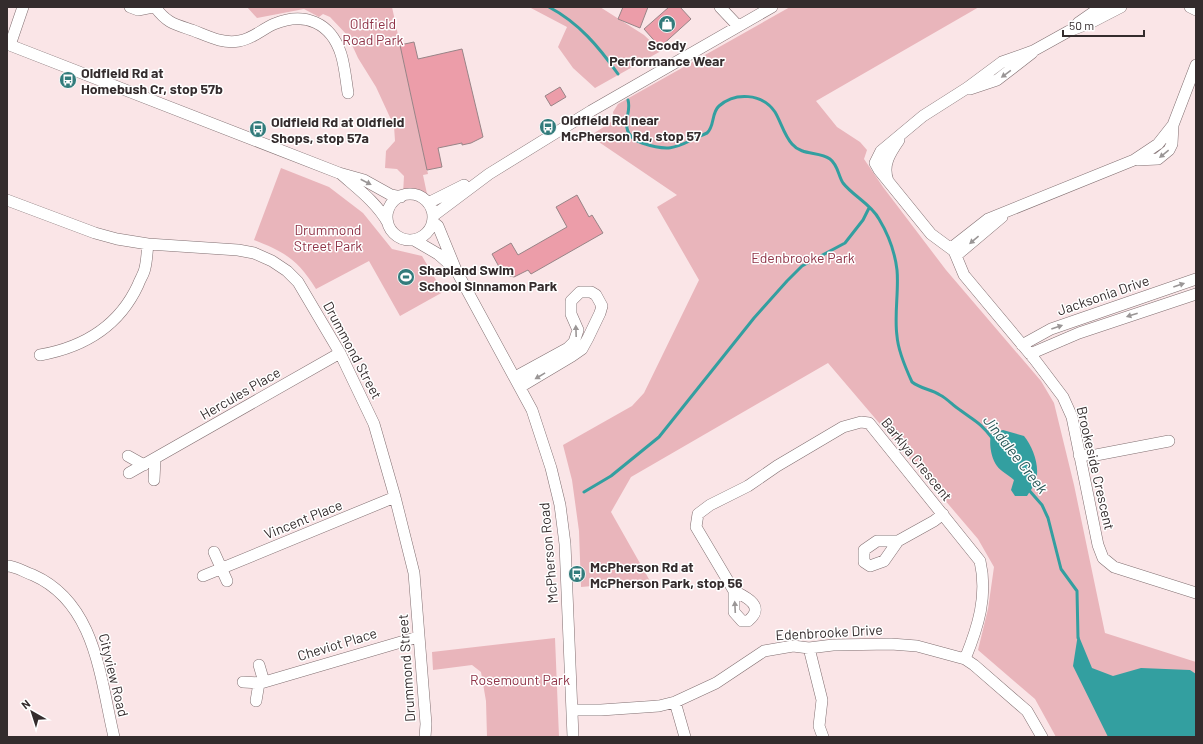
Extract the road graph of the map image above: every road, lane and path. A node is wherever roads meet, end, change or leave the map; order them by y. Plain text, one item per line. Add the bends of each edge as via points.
1 (23, 7) edge
2 (130, 7) edge
3 (154, 7) edge
4 (720, 7) edge
5 (772, 7) edge
6 (1101, 7) edge
7 (1121, 7) edge
8 (1190, 7) edge
9 (1196, 10) edge
10 (738, 26) junction
11 (1069, 31) junction
12 (9, 45) edge
13 (1195, 69) edge
14 (348, 94) dead end
15 (339, 173) junction
16 (489, 174) junction
17 (401, 197) junction
18 (7, 200) edge
19 (428, 203) junction
20 (433, 219) junction
21 (388, 223) junction
22 (414, 240) junction
23 (148, 244) junction
24 (954, 251) junction
25 (456, 270) junction
26 (1196, 279) edge
27 (1196, 294) edge
28 (1022, 345) junction
29 (340, 353) junction
30 (1030, 354) junction
31 (40, 355) dead end
32 (563, 356) junction
33 (518, 382) junction
34 (1169, 441) dead end
35 (1079, 455) junction
36 (128, 456) dead end
37 (155, 459) junction
38 (144, 465) junction
39 (129, 473) dead end
40 (154, 480) dead end
41 (395, 497) junction
42 (942, 514) junction
43 (898, 541) dead end
44 (214, 552) dead end
45 (7, 566) edge
46 (223, 568) junction
47 (203, 576) dead end
48 (227, 581) dead end
49 (734, 591) dead end
50 (1193, 592) edge
51 (418, 637) junction
52 (809, 648) junction
53 (965, 659) junction
54 (259, 665) dead end
55 (243, 682) dead end
56 (261, 683) junction
57 (256, 701) dead end
58 (675, 702) junction
59 (572, 710) junction
60 (114, 737) edge
61 (425, 737) edge
62 (574, 737) edge
63 (685, 737) edge
64 (822, 737) edge
65 (1042, 737) edge

1 - 12 street
2 - 3 street via 138,10
3 - 14 street via 165,20 222,42 240,41 255,36 273,24 291,19 302,18 316,22 328,31 336,42 342,56
4 - 10 street
5 - 10 street
6 - 11 street
7 - 11 street
8 - 9 street
10 - 16 street
11 - 24 street via 1037,49 1002,62 907,129 876,158 878,168 931,234
12 - 15 street
13 - 24 street via 1173,125 1158,144 1134,160 985,221
15 -> 17 street via 364,180 391,195
15 - 21 street via 374,203
16 - 19 street
16 - 20 street
17 - 19 street via 415,195
17 - 21 street via 390,208
18 - 23 street, Drummond Street via 95,233
19 - 20 street
20 - 22 street via 426,233
20 - 25 street
21 - 22 street via 401,238
22 - 25 street via 438,254
23 - 29 street, Drummond Street via 238,250 254,253 272,261 298,282
23 - 31 street via 145,268 130,303 110,325 86,340 56,352
24 - 28 street, Brookeside Crescent via 964,275
25 - 33 street, McPherson Road
28 -> 26 street, Jacksonia Drive via 1051,329
27 -> 30 street, Jacksonia Drive via 1079,333
28 - 30 street, Brookeside Crescent
29 - 37 street, Hercules Place
29 - 41 street, Drummond Street via 374,424
30 - 35 street, Brookeside Crescent via 1060,393 1068,408
32 -> 32 street via 577,336 571,301 580,292 591,292 600,300 600,313 582,349
32 - 33 street
33 - 59 street, McPherson Road via 544,440 560,505 565,544
34 - 35 street via 1096,455
35 - 50 street, Brookeside Crescent via 1103,558 1114,567
36 - 38 street
37 - 38 street, Hercules Place
37 - 40 street
38 - 39 street, Hercules Place
41 - 46 street, Vincent Place
41 - 51 street, Drummond Street via 414,573
42 - 43 street
42 - 49 street, Barklya Crescent via 869,423 861,422 843,427 698,514 696,527
42 - 53 street, Barklya Crescent via 972,549 980,561 982,570 984,586 981,613
44 - 46 street
45 - 60 street, Cityview Road via 40,578 61,593 78,613 90,637
46 - 47 street, Vincent Place
46 - 48 street
51 - 56 street, Cheviot Place
51 - 61 street, Drummond Street
52 - 53 street, Edenbrooke Drive via 891,644 917,646
52 - 58 street, Edenbrooke Drive via 793,646 764,651 716,683
52 - 64 street via 822,700 819,726
53 - 65 street, Edenbrooke Drive via 1027,711
54 - 56 street
55 - 56 street, Cheviot Place
56 - 57 street
58 - 59 street, Edenbrooke Drive via 659,706
58 - 63 street
59 - 62 street, McPherson Road

